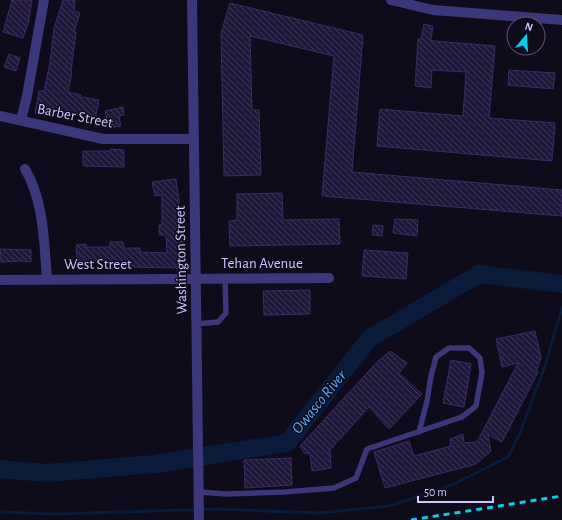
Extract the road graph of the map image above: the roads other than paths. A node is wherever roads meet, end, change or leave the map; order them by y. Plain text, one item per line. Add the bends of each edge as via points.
1 (44, 0) edge
2 (192, 0) edge
3 (391, 0) edge
4 (562, 20) edge
5 (0, 116) edge
6 (21, 120) junction
7 (194, 139) junction
8 (25, 169) dead end
9 (196, 278) junction
10 (225, 278) junction
11 (329, 278) dead end
12 (47, 279) junction
13 (0, 280) edge
14 (196, 324) junction
15 (419, 432) junction
16 (199, 497) junction
17 (199, 519) edge

1 - 6 street
2 - 7 street, Washington Street
3 - 4 street via 433,10
5 - 6 street, Barber Street
6 - 7 street, Barber Street via 103,139
7 - 9 street, Washington Street
8 - 12 street via 37,194
9 - 10 street, Tehan Avenue
9 - 12 street, West Street
9 - 14 street, Washington Street
10 - 11 street, Tehan Avenue
10 - 14 lane via 226,313 218,322
12 - 13 street, West Street
14 - 16 street, Washington Street
15 - 15 lane via 462,418 476,406 482,374 480,358 469,348 449,348 436,357
15 - 16 lane via 367,449 356,478 334,488
16 - 17 street, Washington Street

